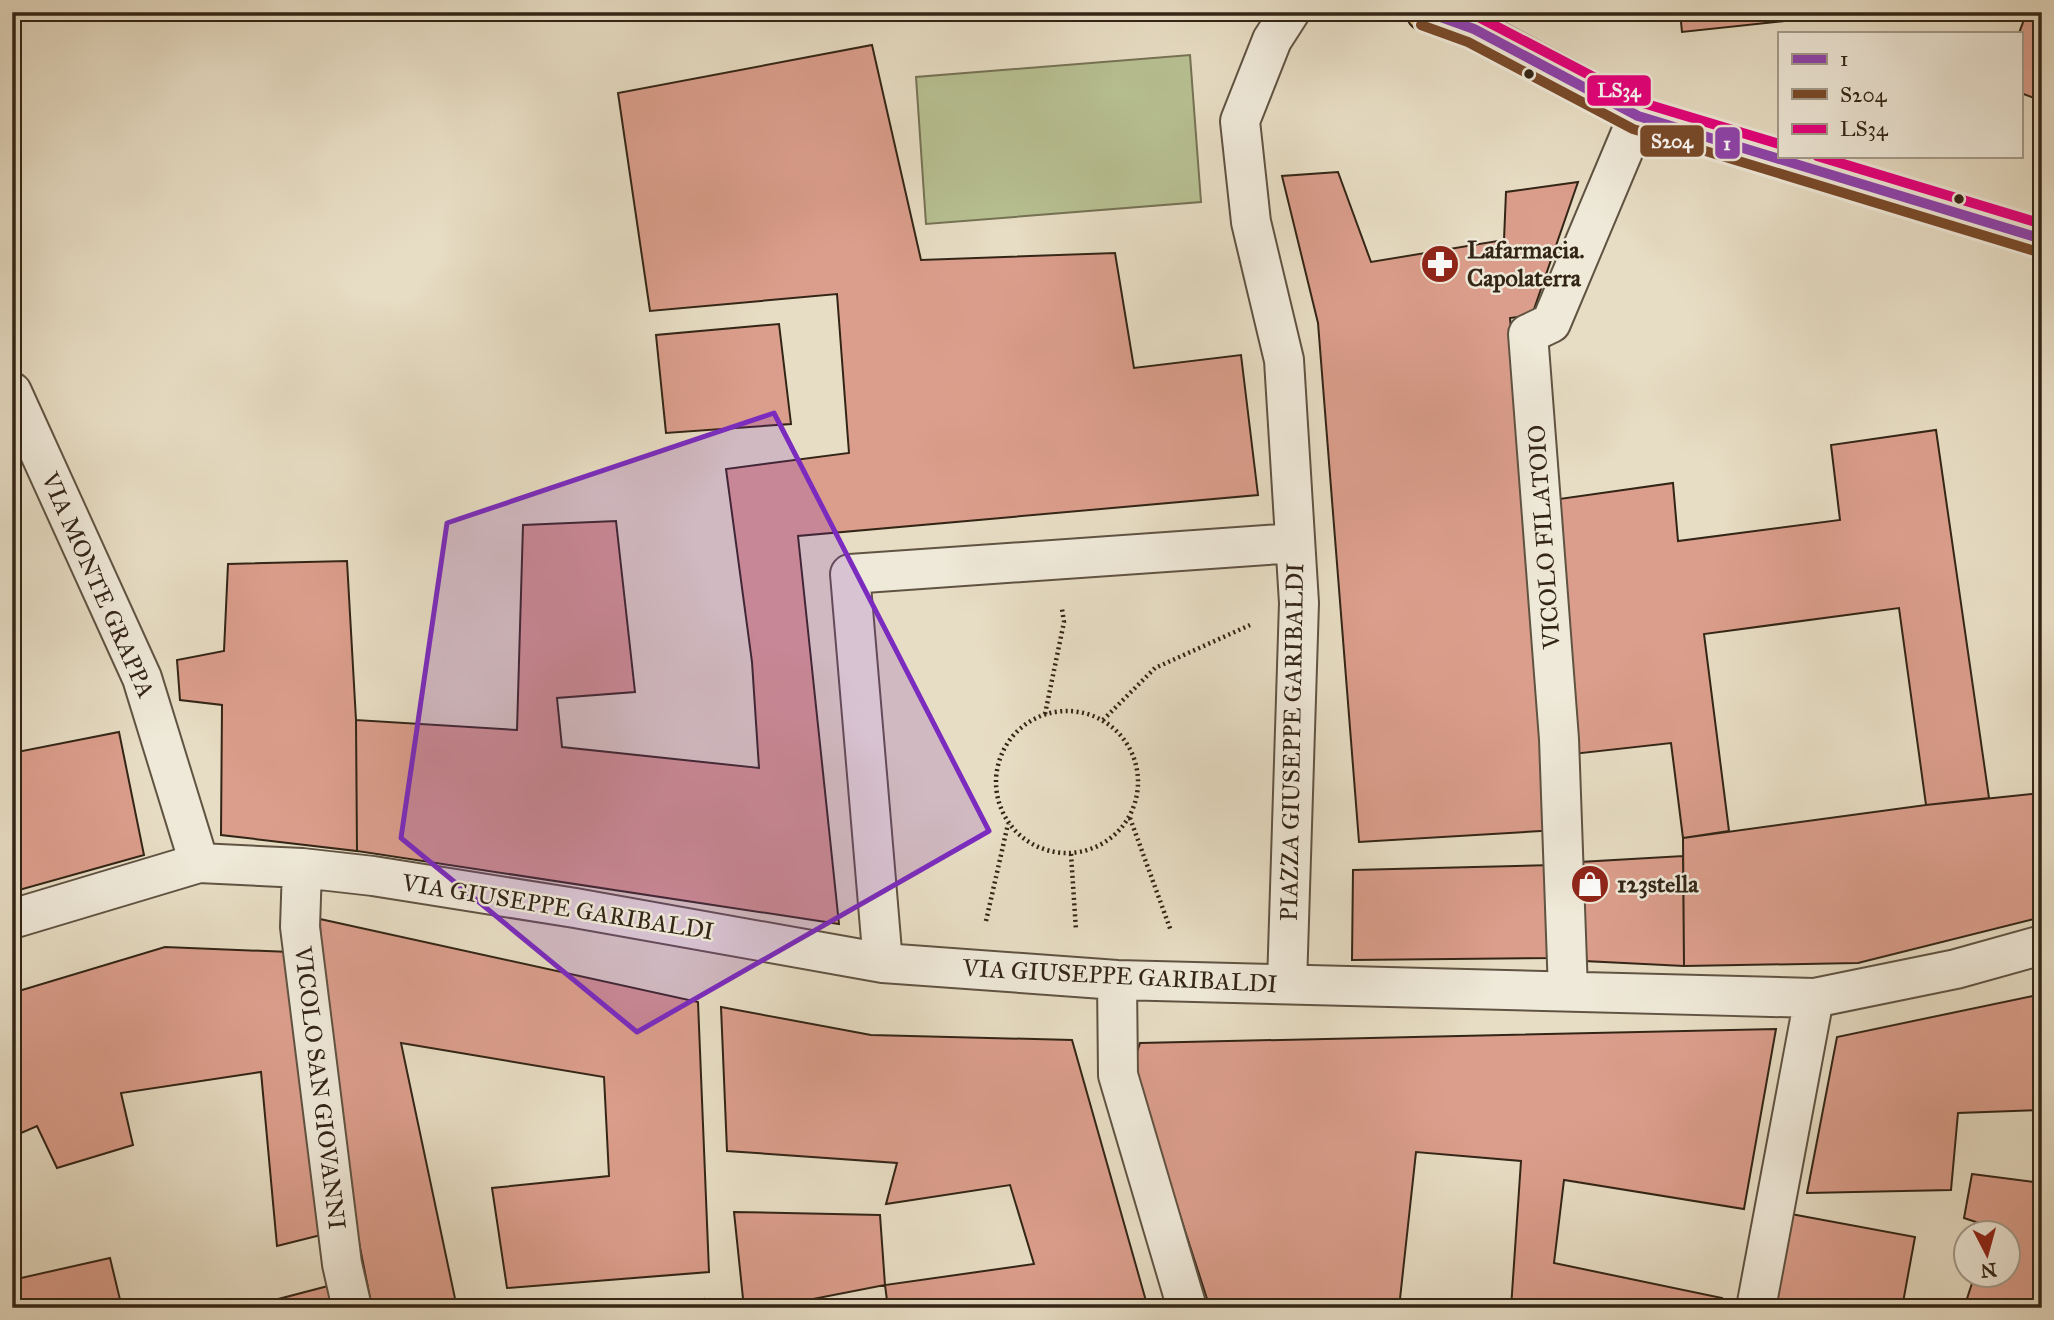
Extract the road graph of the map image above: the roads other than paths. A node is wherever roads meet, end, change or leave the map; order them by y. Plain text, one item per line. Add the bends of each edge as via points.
1 (1290, 12) edge
2 (1426, 12) edge
3 (1638, 116) junction
4 (2042, 239) edge
5 (12, 392) edge
6 (1295, 543) junction
7 (199, 863) junction
8 (302, 868) junction
9 (22, 916) edge
10 (2042, 945) edge
11 (883, 962) junction
12 (1117, 980) junction
13 (1287, 984) junction
14 (1568, 991) junction
15 (1814, 998) junction
16 (352, 1308) edge
17 (1187, 1308) edge
18 (1756, 1308) edge

1 - 6 street, PIAZZA GIUSEPPE GARIBALDI via 1272,40 1240,121 1251,222 1284,360
2 - 3 main road via 1474,29
3 - 4 main road
3 - 14 street, VICOLO FILATOIO via 1551,323 1528,334 1559,739
5 - 7 street, VIA MONTE GRAPPA via 142,677
6 - 11 street via 850,574
6 - 13 street, PIAZZA GIUSEPPE GARIBALDI via 1299,603
7 - 8 street, VIA GIUSEPPE GARIBALDI
7 - 9 street, VIA GIUSEPPE GARIBALDI
8 - 11 street, VIA GIUSEPPE GARIBALDI via 562,905
8 - 16 street, VICOLO SAN GIOVANNI via 300,927 342,1264
10 - 15 street, VIA GIUSEPPE GARIBALDI
11 - 12 street, VIA GIUSEPPE GARIBALDI
12 - 13 street, VIA GIUSEPPE GARIBALDI
12 - 17 street via 1118,1075
13 - 14 street, VIA GIUSEPPE GARIBALDI
14 - 15 street, VIA GIUSEPPE GARIBALDI
15 - 18 street

